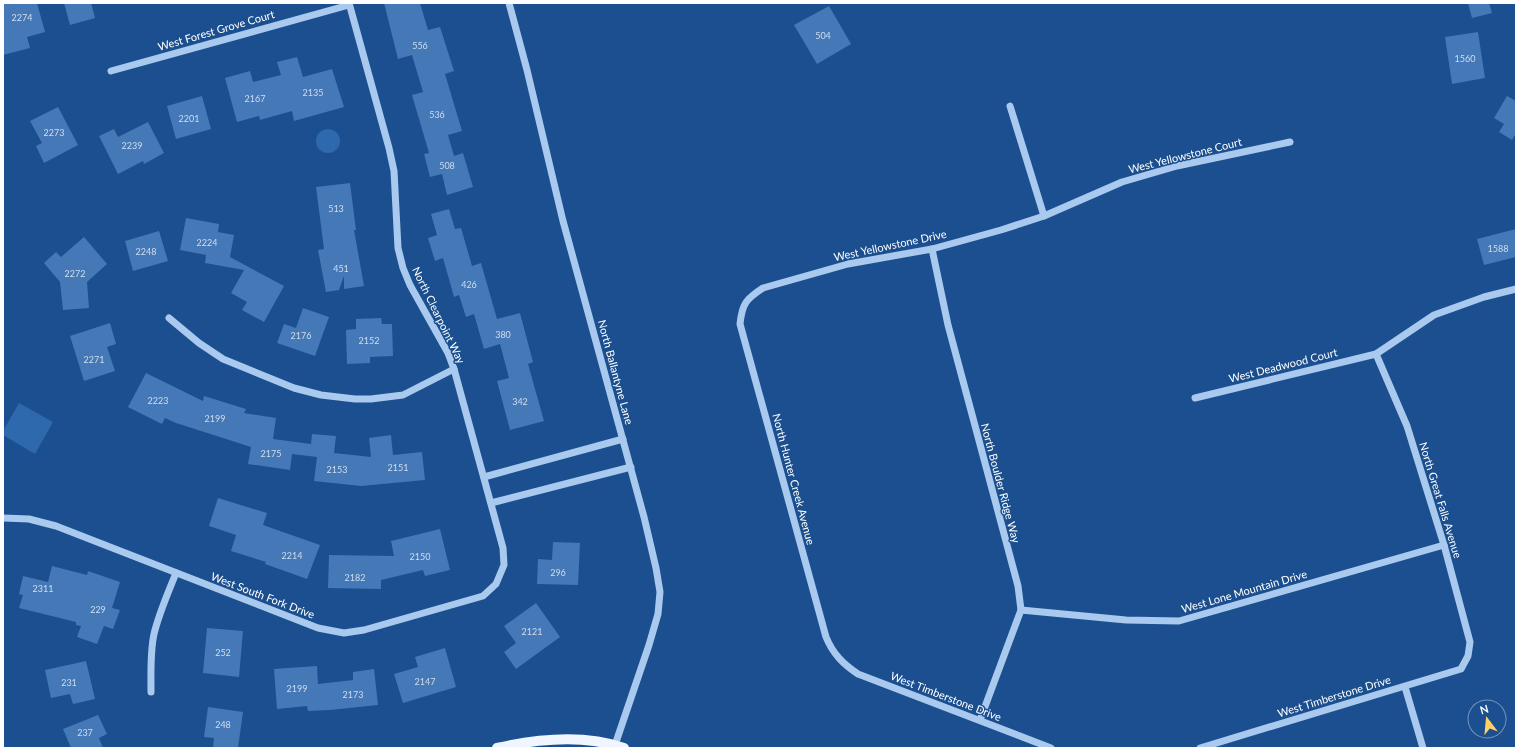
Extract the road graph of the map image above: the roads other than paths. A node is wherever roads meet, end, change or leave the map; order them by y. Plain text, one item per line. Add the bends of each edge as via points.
1 (509, 3) edge
2 (349, 4) edge
3 (111, 71) dead end
4 (1010, 106) dead end
5 (1290, 142) dead end
6 (1044, 216) junction
7 (932, 249) junction
8 (1516, 289) edge
9 (744, 303) joint
10 (169, 318) dead end
11 (1376, 354) junction
12 (454, 369) junction
13 (1195, 398) dead end
14 (623, 439) junction
15 (631, 467) junction
16 (484, 478) junction
17 (491, 503) junction
18 (3, 518) edge
19 (1444, 545) junction
20 (504, 565) joint
21 (176, 573) junction
22 (1021, 610) junction
23 (1468, 656) joint
24 (837, 658) joint
25 (1405, 687) junction
26 (151, 692) dead end
27 (980, 720) junction
28 (619, 746) edge
29 (497, 748) edge
30 (1051, 748) edge
31 (1200, 748) edge
32 (1423, 748) edge

1 - 14 street, North Ballantyne Lane via 563,221
2 - 3 street, West Forest Grove Court
2 - 12 street, North Clearpoint Way via 394,171 398,248 403,268
4 - 6 street
5 - 6 street, West Yellowstone Court via 1178,166 1122,182
6 - 7 street, West Yellowstone Drive
7 - 9 street, West Yellowstone Drive via 848,264 763,288
7 - 22 street, North Boulder Ridge Way via 948,325 1018,586
8 - 11 street via 1484,297 1434,315
9 - 24 street, North Hunter Creek Avenue via 740,324 826,637
10 - 12 street via 198,343 223,359 294,388 321,395 371,399 403,395
11 - 13 street, West Deadwood Court
11 - 19 street, North Great Falls Avenue via 1407,426
12 - 16 street, North Clearpoint Way
14 - 15 street, North Ballantyne Lane
14 - 16 street
15 - 17 street
15 - 28 street, North Ballantyne Lane via 660,592 658,614
16 - 17 street, North Clearpoint Way
17 - 20 street, North Clearpoint Way via 503,548
18 - 21 street, West South Fork Drive via 30,519 56,526
19 - 22 street, West Lone Mountain Drive via 1179,621 1126,620
19 - 23 street, North Great Falls Avenue via 1470,642
20 - 21 street, West South Fork Drive via 496,584 483,596 364,630 344,633 318,628
21 - 26 street via 154,635
22 - 27 street, North Boulder Ridge Way
23 - 25 street, West Timberstone Drive via 1461,669
24 - 27 street, West Timberstone Drive via 858,674
25 - 31 street, West Timberstone Drive
25 - 32 street
27 - 30 street, West Timberstone Drive
28 - 29 main road via 575,739 554,739

